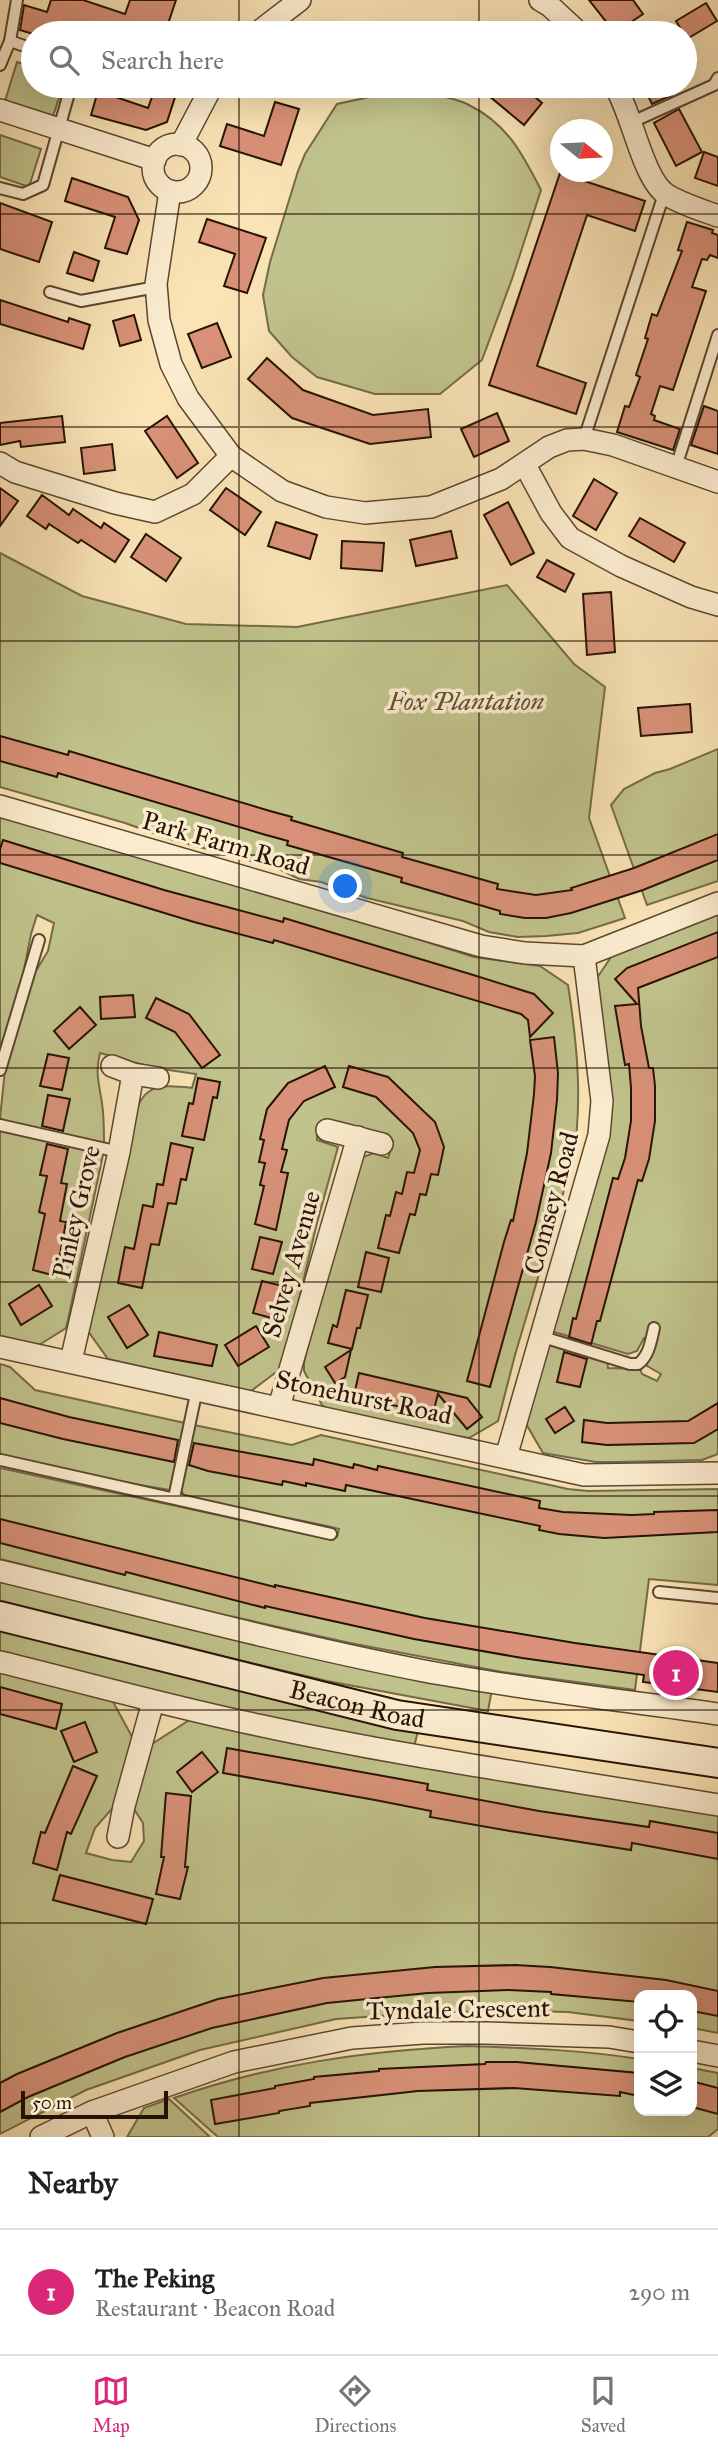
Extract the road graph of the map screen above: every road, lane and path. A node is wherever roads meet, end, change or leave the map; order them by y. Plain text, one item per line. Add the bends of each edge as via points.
1 (18, 0) edge
2 (300, 0) edge
3 (540, 0) edge
4 (273, 21) edge
5 (566, 21) edge
6 (10, 41) junction
7 (21, 45) edge
8 (0, 65) edge
9 (718, 78) edge
10 (697, 93) edge
11 (67, 98) edge
12 (206, 98) edge
13 (623, 98) edge
14 (685, 98) edge
15 (0, 110) edge
16 (632, 122) junction
17 (58, 129) junction
18 (181, 145) junction
19 (155, 160) junction
20 (0, 188) edge
21 (170, 191) junction
22 (664, 194) junction
23 (718, 216) edge
24 (156, 287) junction
25 (50, 292) dead end
26 (718, 335) edge
27 (584, 439) junction
28 (231, 456) junction
29 (0, 463) edge
30 (525, 465) junction
31 (676, 467) junction
32 (718, 482) edge
33 (718, 605) edge
34 (0, 806) edge
35 (718, 903) edge
36 (39, 940) dead end
37 (584, 956) junction
38 (112, 1066) dead end
39 (0, 1070) edge
40 (133, 1074) junction
41 (158, 1077) dead end
42 (0, 1125) edge
43 (327, 1130) dead end
44 (358, 1137) junction
45 (382, 1144) dead end
46 (119, 1152) junction
47 (654, 1328) dead end
48 (543, 1337) junction
49 (0, 1347) edge
50 (71, 1361) junction
51 (197, 1389) junction
52 (279, 1407) junction
53 (506, 1457) junction
54 (1, 1460) edge
55 (718, 1474) edge
56 (174, 1498) junction
57 (331, 1534) dead end
58 (0, 1571) edge
59 (659, 1592) dead end
60 (718, 1598) edge
61 (0, 1616) edge
62 (0, 1662) edge
63 (153, 1702) junction
64 (718, 1714) edge
65 (718, 1763) edge
66 (718, 1805) edge
67 (118, 1838) dead end
68 (634, 2041) edge
69 (697, 2052) edge
70 (718, 2056) edge
71 (92, 2112) junction
72 (41, 2137) edge
73 (103, 2137) edge

1 - 6 lane
2 - 4 street
3 - 5 street
6 - 7 lane
6 - 8 lane
9 - 10 lane
11 - 17 lane
12 - 18 street
13 - 16 street
14 - 16 lane
15 - 17 street
16 - 22 street via 654,181
17 - 19 street
17 - 20 lane via 43,185 23,194
18 - 19 street via 162,149
18 - 21 street via 192,149 201,162 201,173 185,191
19 - 21 street via 153,171 159,184
21 - 24 street
22 - 23 street
22 - 27 lane
24 - 25 lane via 81,301
24 - 28 street via 171,364 188,398
26 - 31 lane
27 - 30 street via 549,447
27 - 31 street
28 - 29 street via 193,494 155,512 15,472
28 - 30 street via 282,491 326,507 365,513 431,508
30 - 33 street via 570,538 645,577
31 - 32 street
34 - 37 street, Park Farm Road via 481,946 525,954
35 - 37 street, Park Farm Road
36 - 39 lane
37 - 48 street, Comsey Road via 602,1101 599,1135
38 - 40 street
40 - 41 street
40 - 46 street, Pinley Grove
42 - 46 lane
43 - 44 street
44 - 45 street
44 - 52 street, Selvey Avenue
46 - 50 street, Pinley Grove
47 - 48 lane via 638,1364
48 - 53 street, Comsey Road
49 - 50 street, Stonehurst Road
50 - 51 street, Stonehurst Road
51 - 52 street, Stonehurst Road
51 - 56 lane
52 - 53 street, Stonehurst Road
53 - 55 street, Stonehurst Road via 584,1475
54 - 56 lane
56 - 57 lane
58 - 64 street, Beacon Road via 422,1670
59 - 60 lane
61 - 65 main road, Beacon Road via 397,1715
62 - 63 street, Beacon Road
63 - 66 street, Beacon Road via 401,1754
63 - 67 street
68 - 71 street, Tyndale Crescent via 485,2033 352,2038 234,2062
69 - 70 street
71 - 72 street, Tyndale Crescent
71 - 73 street

